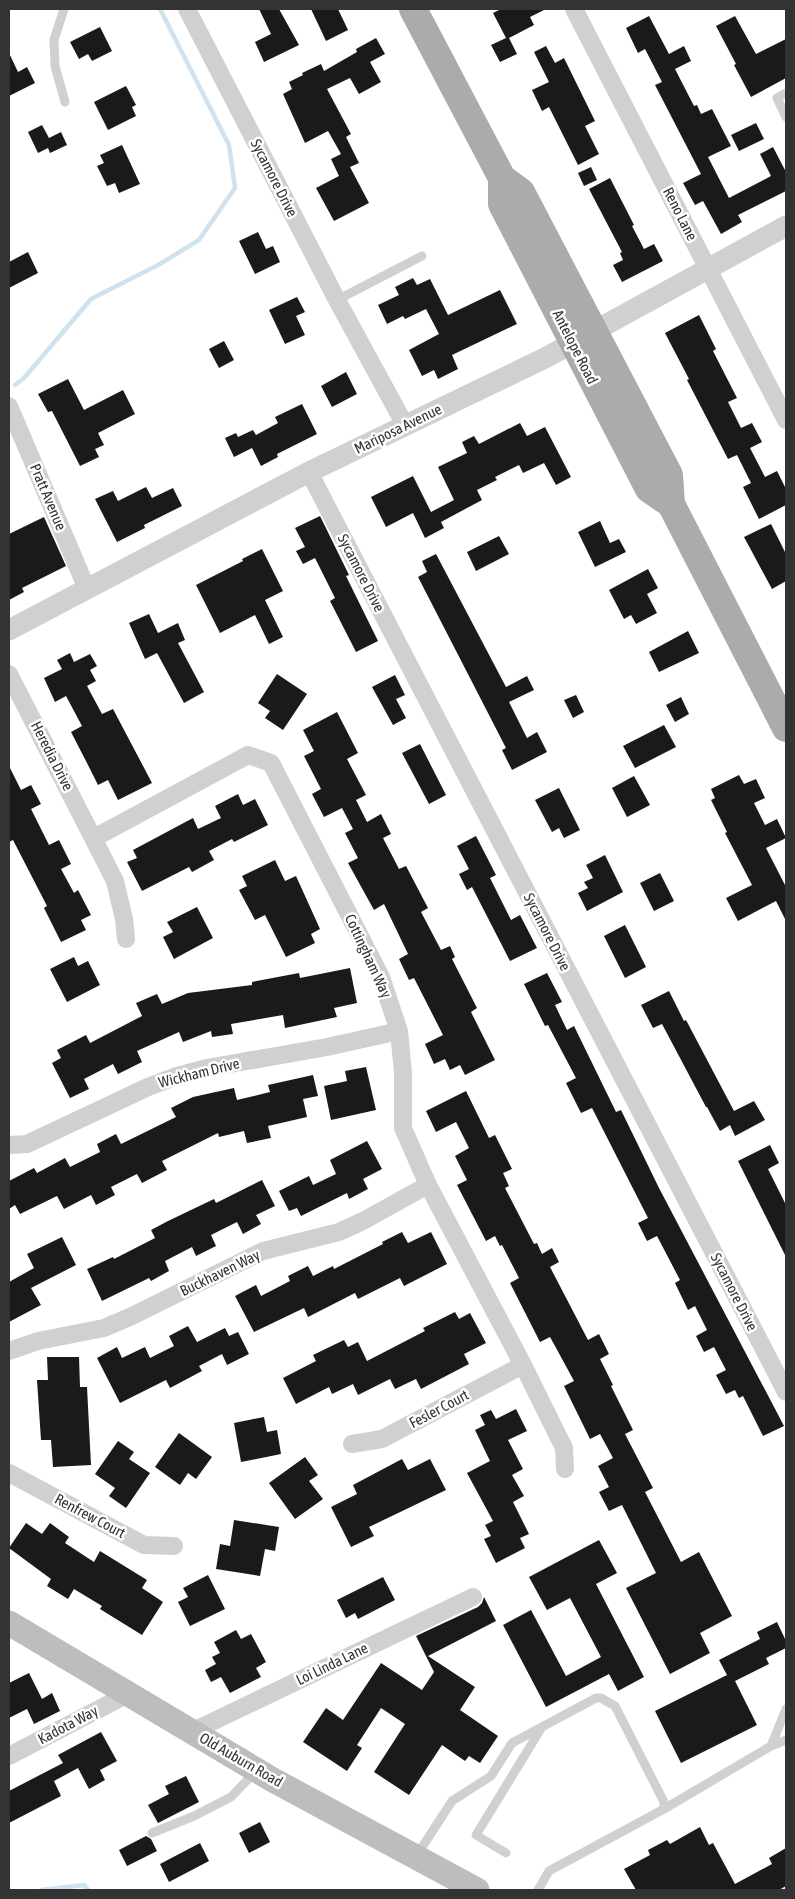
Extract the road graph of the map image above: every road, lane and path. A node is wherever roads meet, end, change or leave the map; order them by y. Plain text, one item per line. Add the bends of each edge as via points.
1 (64, 9) edge
2 (187, 9) edge
3 (413, 9) edge
4 (574, 9) edge
5 (786, 93) edge
6 (65, 102) dead end
7 (786, 117) edge
8 (786, 226) edge
9 (422, 256) dead end
10 (709, 269) junction
11 (337, 300) junction
12 (584, 338) junction
13 (9, 406) edge
14 (786, 420) edge
15 (405, 425) junction
16 (309, 472) junction
17 (87, 588) junction
18 (9, 630) edge
19 (9, 674) edge
20 (786, 728) edge
21 (94, 838) junction
22 (126, 939) dead end
23 (399, 1031) junction
24 (9, 1145) edge
25 (428, 1186) junction
26 (9, 1351) edge
27 (523, 1365) junction
28 (786, 1392) edge
29 (352, 1444) dead end
30 (9, 1467) edge
31 (565, 1469) dead end
32 (9, 1473) edge
33 (174, 1546) dead end
34 (473, 1597) dead end
35 (9, 1623) edge
36 (128, 1694) junction
37 (786, 1709) edge
38 (542, 1727) junction
39 (191, 1732) junction
40 (786, 1740) edge
41 (770, 1746) junction
42 (9, 1756) edge
43 (257, 1770) junction
44 (664, 1809) junction
45 (152, 1833) dead end
46 (506, 1853) dead end
47 (416, 1857) junction
48 (477, 1890) edge
49 (538, 1890) edge

1 - 6 lane via 54,40 55,66
2 - 11 street, Sycamore Drive
3 - 12 main road, Antelope Road via 502,178 502,204
4 - 10 street, Reno Lane
5 - 7 lane via 777,98
8 - 10 street, Mariposa Avenue
9 - 11 lane
10 - 12 street, Mariposa Avenue
10 - 14 street, Reno Lane
11 - 15 street, Sycamore Drive
12 - 15 street, Mariposa Avenue
12 - 20 main road, Antelope Road via 649,489 671,504
13 - 17 street, Pratt Avenue
15 - 16 street, Mariposa Avenue
16 - 17 street, Mariposa Avenue
16 - 28 street, Sycamore Drive
17 - 18 street, Mariposa Avenue
19 - 21 street, Heredia Drive
21 - 22 street, Heredia Drive via 115,881
21 - 23 street, Cottingham Way via 248,755 271,763 381,977
23 - 24 street, Wickham Drive via 177,1076 27,1144
23 - 25 street, Cottingham Way via 403,1128
25 - 26 street, Buckhaven Way via 363,1222 339,1232 263,1251 104,1328 38,1341
25 - 27 street, Cottingham Way
27 - 29 street, Fesler Court via 382,1439
27 - 31 street, Cottingham Way via 564,1448
30 - 32 street
32 - 33 street, Renfrew Court via 144,1545
34 - 39 street, Loi Linda Lane
35 - 36 main road, Old Auburn Road
36 - 39 main road, Old Auburn Road
36 - 42 street, Kadota Way
37 - 41 lane
38 - 44 lane via 596,1698 612,1703 664,1802
38 - 46 lane via 476,1835
38 - 47 lane via 512,1743 490,1776 452,1802
39 - 43 main road, Old Auburn Road
40 - 41 lane
41 - 44 lane
43 - 45 lane via 231,1797
43 - 47 main road, Old Auburn Road
44 - 49 lane via 549,1872
47 - 48 main road, Old Auburn Road

